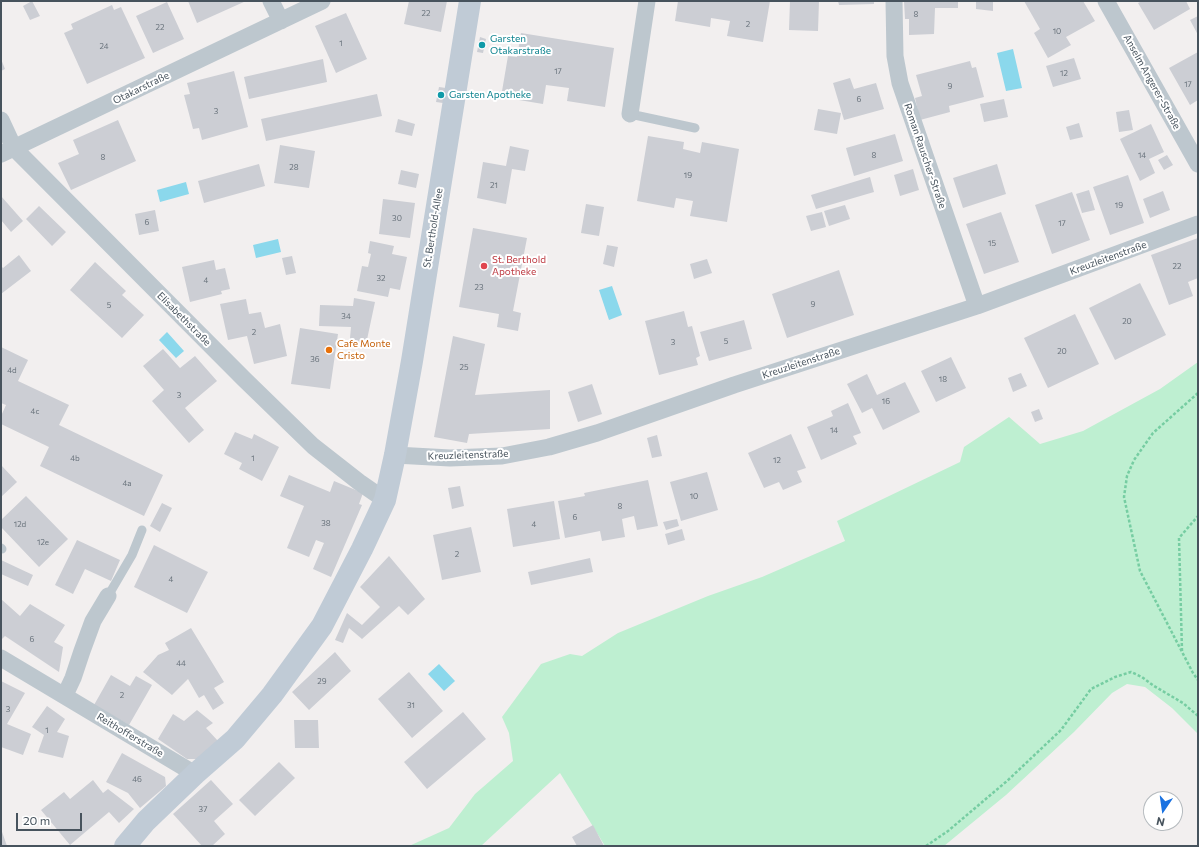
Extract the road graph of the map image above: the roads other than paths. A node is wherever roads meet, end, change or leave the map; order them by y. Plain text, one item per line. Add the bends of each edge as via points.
1 (271, 1) edge
2 (322, 1) edge
3 (470, 1) edge
4 (647, 1) edge
5 (894, 1) edge
6 (1106, 1) edge
7 (281, 21) junction
8 (630, 114) joint
9 (1, 120) edge
10 (695, 128) dead end
11 (8, 151) edge
12 (1198, 164) edge
13 (1198, 224) edge
14 (977, 306) junction
15 (395, 455) junction
16 (385, 500) junction
17 (142, 530) dead end
18 (108, 596) joint
19 (1, 658) edge
20 (64, 696) junction
21 (195, 774) junction
22 (125, 846) edge

1 - 7 street
2 - 7 street, Otakarstraße
3 - 15 street, St. Berthold-Allee
4 - 8 street
5 - 14 street, Roman Rauscher-Straße via 895,56 900,83
6 - 12 street, Anselm Angerer-Straße
7 - 11 street, Otakarstraße
8 - 10 lane
9 - 11 street, Elisabethstraße
11 - 16 street, Elisabethstraße via 313,446
13 - 14 street, Kreuzleitenstraße
14 - 15 street, Kreuzleitenstraße via 549,447 502,456 450,458
15 - 16 street, St. Berthold-Allee
16 - 21 street, St. Berthold-Allee via 322,626 272,695 235,739
17 - 18 lane via 132,555
18 - 20 street via 93,621
19 - 20 street, Reithofferstraße
20 - 21 street, Reithofferstraße
21 - 22 street, St. Berthold-Allee via 146,821

